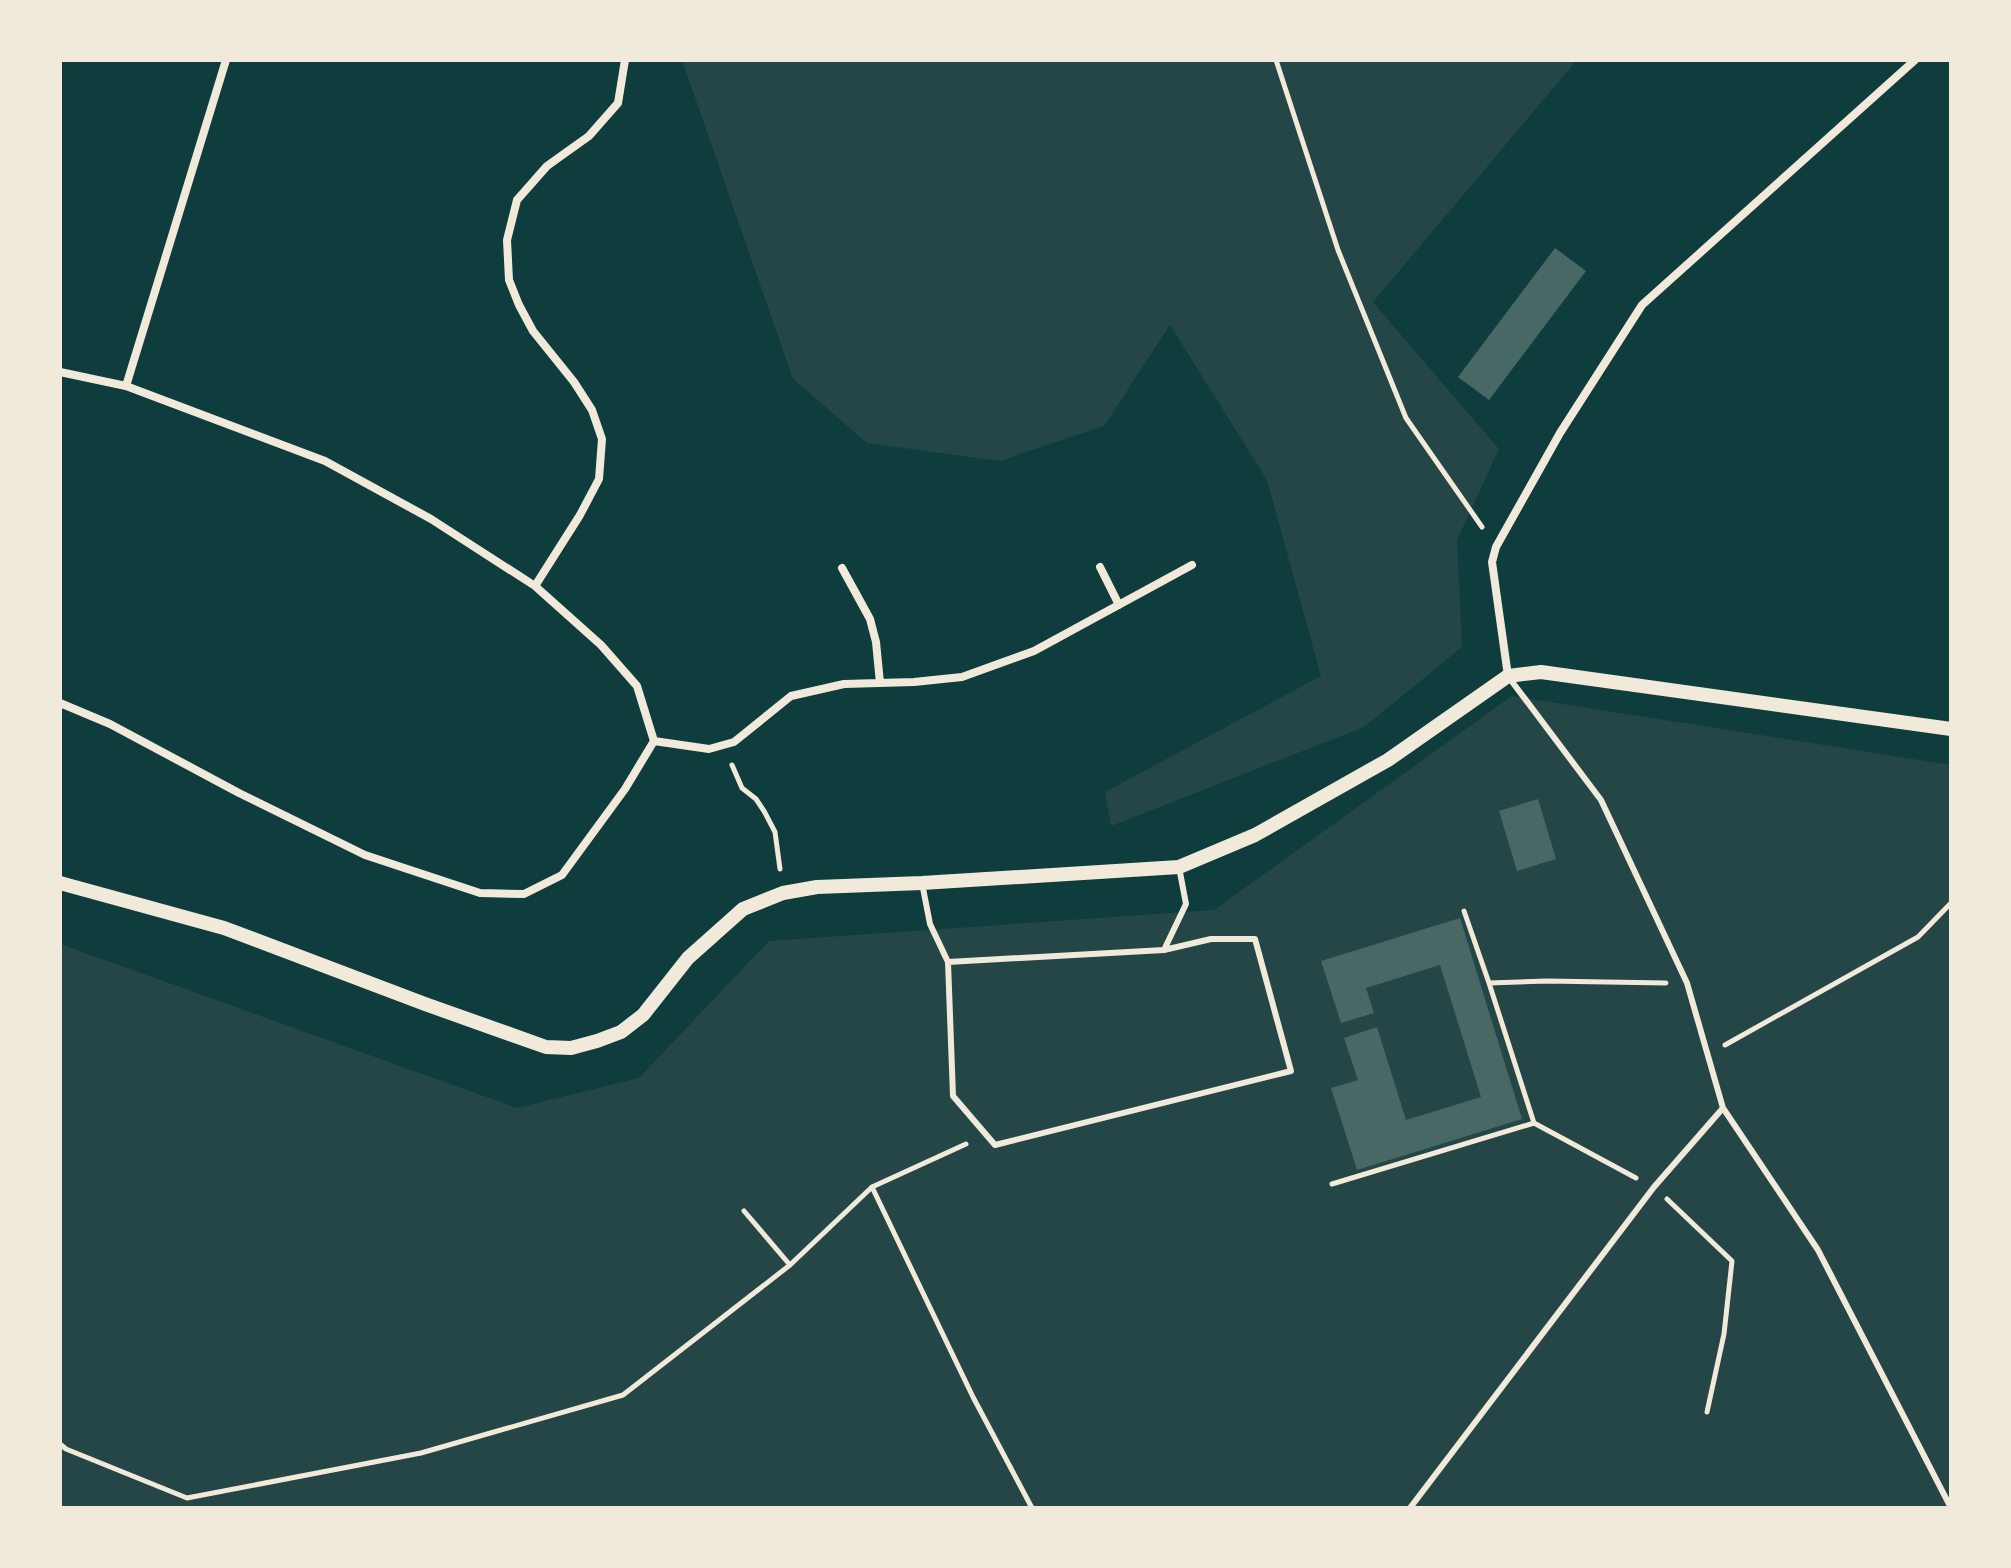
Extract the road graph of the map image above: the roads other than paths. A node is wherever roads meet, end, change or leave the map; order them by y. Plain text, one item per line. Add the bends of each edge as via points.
1 (226, 60) edge
2 (625, 60) edge
3 (1915, 60) edge
4 (60, 372) edge
5 (126, 386) junction
6 (1192, 565) dead end
7 (1100, 567) dead end
8 (842, 568) dead end
9 (535, 586) junction
10 (1119, 605) junction
11 (1508, 676) junction
12 (880, 683) junction
13 (60, 703) edge
14 (1951, 729) edge
15 (654, 741) junction
16 (1179, 867) junction
17 (60, 883) edge
18 (922, 883) junction
19 (1164, 950) junction
20 (948, 962) junction
21 (1723, 1108) junction
22 (1410, 1508) edge
23 (1951, 1508) edge

1 - 5 street
2 - 9 street via 618,103 517,200 507,240 509,280 519,305 592,410 602,439 599,479
3 - 11 street via 1642,305 1560,433 1496,547 1492,562
4 - 5 street
5 - 9 street via 325,461 431,519
6 - 10 street
7 - 10 street
8 - 12 street via 870,619
9 - 15 street via 601,645 637,686
10 - 12 street via 1034,651 962,677
11 - 14 street via 1541,672
11 - 16 street via 1388,760 1255,835
11 - 21 lane via 1601,800 1687,983
12 - 15 street via 844,684 791,696 727,745 709,749
13 - 15 street via 365,855 480,893 524,894 562,875
16 - 18 street
16 - 19 lane via 1186,904
17 - 18 street via 224,928 546,1047 571,1048 621,1032 643,1015 688,958 743,909 817,887
18 - 20 lane via 930,924
19 - 20 lane
19 - 20 lane via 1211,939 1255,939 1291,1071 995,1145 953,1096
21 - 22 lane via 1654,1187
21 - 23 lane via 1818,1250

